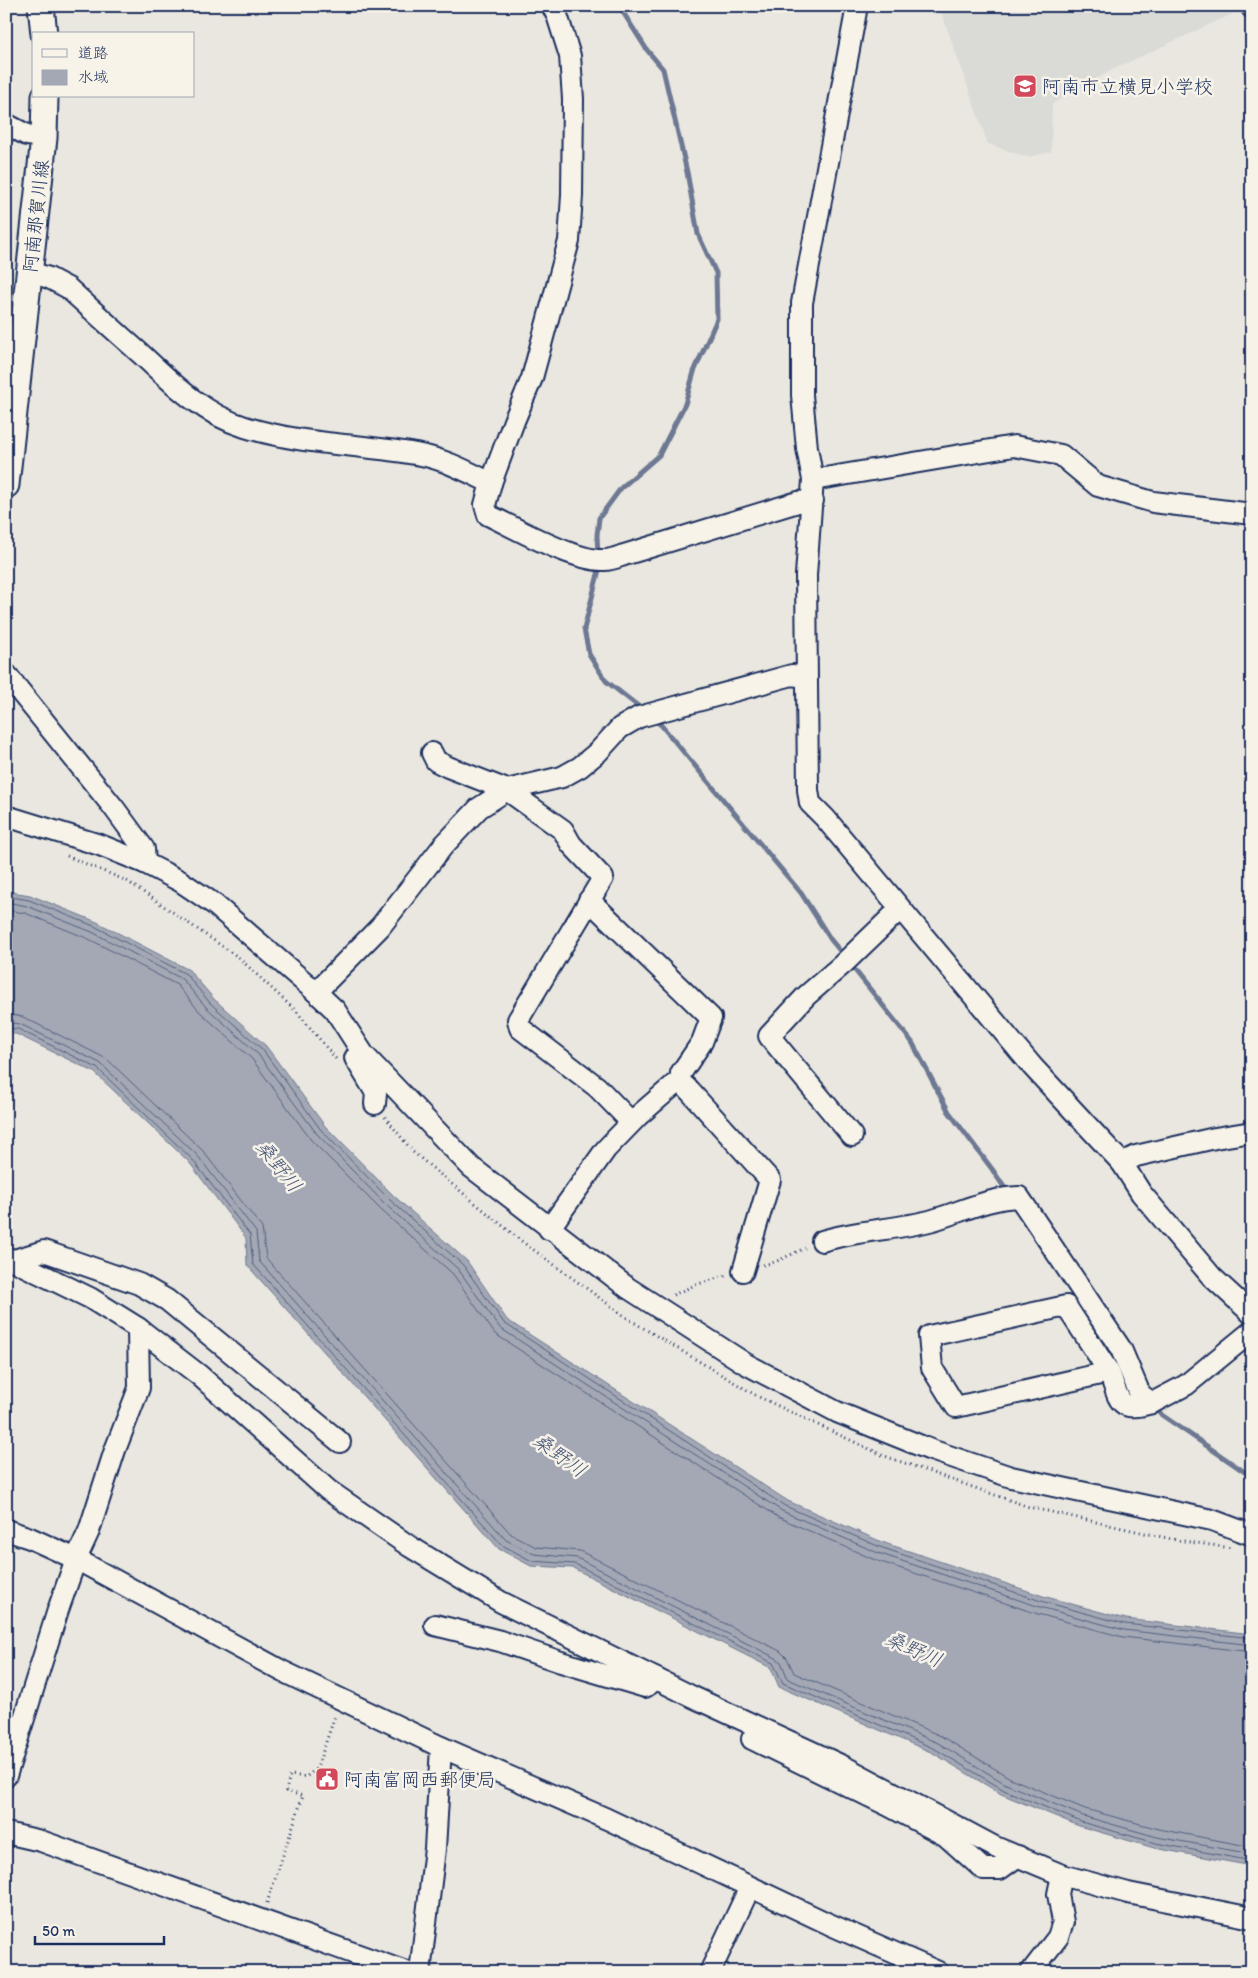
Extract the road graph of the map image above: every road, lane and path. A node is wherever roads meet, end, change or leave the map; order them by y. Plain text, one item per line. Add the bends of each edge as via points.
1 (41, 6) edge
2 (552, 6) edge
3 (857, 6) edge
4 (44, 32) edge
5 (45, 98) edge
6 (6, 124) edge
7 (44, 138) junction
8 (30, 272) junction
9 (814, 480) junction
10 (491, 483) junction
11 (6, 485) edge
12 (813, 501) junction
13 (1252, 514) edge
14 (6, 674) edge
15 (806, 677) junction
16 (432, 753) dead end
17 (507, 790) junction
18 (6, 816) edge
19 (66, 855) dead end
20 (145, 863) junction
21 (590, 900) junction
22 (900, 909) junction
23 (316, 992) junction
24 (339, 1062) dead end
25 (680, 1083) junction
26 (375, 1104) joint
27 (631, 1122) junction
28 (1252, 1132) edge
29 (852, 1136) dead end
30 (1122, 1163) junction
31 (549, 1229) junction
32 (822, 1241) dead end
33 (10, 1259) edge
34 (743, 1271) dead end
35 (1252, 1314) edge
36 (138, 1328) junction
37 (1252, 1331) edge
38 (1109, 1372) junction
39 (1152, 1403) junction
40 (340, 1442) dead end
41 (6, 1530) edge
42 (1252, 1536) edge
43 (1233, 1548) dead end
44 (76, 1559) junction
45 (435, 1625) dead end
46 (651, 1683) junction
47 (341, 1699) junction
48 (441, 1747) junction
49 (6, 1776) edge
50 (6, 1833) edge
51 (1062, 1875) junction
52 (750, 1887) junction
53 (1252, 1918) edge
54 (261, 1920) junction
55 (406, 1972) edge
56 (420, 1972) edge
57 (710, 1972) edge
58 (938, 1972) edge
59 (1031, 1972) edge

1 - 4 main road
2 - 10 street via 570,56 573,99 569,241 532,378
3 - 9 street via 802,303 802,394 807,448
5 - 7 main road, 阿南那賀川線
6 - 7 street via 28,135
7 - 8 main road, 阿南那賀川線
8 - 10 street via 68,288 171,382 216,415 245,427 282,436 421,455
8 - 11 main road, 阿南那賀川線
9 - 12 street
9 - 13 street via 1014,446 1061,455 1098,486 1153,502
10 - 12 street via 485,505 488,515 557,548 598,560 798,502
12 - 15 street via 806,575
14 - 20 street via 114,808 144,849
15 - 17 street via 792,675 639,717 620,728 580,767 562,777
15 - 22 street via 810,803
16 - 17 street via 436,761 448,767
17 - 21 street via 562,830 603,878
17 - 23 street via 479,808 449,840 380,927
18 - 20 street via 100,845
19 - 24 path via 128,881 238,957 297,1012
20 - 23 street via 214,904
21 - 25 street via 711,1018 702,1042 681,1073
21 - 27 street via 518,1020 520,1028 597,1087
22 - 29 street via 806,996 769,1036
22 - 30 street via 1032,1066
23 - 26 street via 376,1093
23 - 31 street via 335,1010 364,1055 464,1160
25 - 27 street
25 - 34 street via 770,1180
26 - 43 path via 413,1152 520,1240 630,1320 757,1396 882,1455 1029,1507 1176,1540
27 - 31 street via 606,1149
28 - 30 street via 1136,1156
30 - 35 street via 1141,1194 1212,1277
31 - 42 street via 654,1306 746,1364 837,1412 931,1450 1011,1476 1212,1520
32 - 39 street via 845,1234 931,1220 984,1202 1018,1197 1121,1349 1140,1394
33 - 36 street via 90,1298
33 - 40 street via 44,1251 140,1284 167,1300
36 - 44 street via 139,1388 89,1531
36 - 46 street via 199,1375 328,1490 409,1546 501,1602
37 - 39 street via 1186,1385
38 - 38 street via 956,1407 932,1368 928,1336 1066,1306
38 - 39 street via 1121,1402 1128,1407
41 - 44 street
44 - 47 street via 282,1671
44 - 49 street
45 - 46 street via 500,1641 561,1662
46 - 51 street via 847,1768 995,1847
47 - 48 street
47 - 54 path via 317,1768 306,1777 290,1775 286,1791 304,1796
48 - 52 street via 607,1819
48 - 56 street via 435,1849
50 - 54 street via 41,1841
51 - 53 street via 1128,1893
51 - 59 street via 1058,1894 1063,1922 1058,1937
52 - 57 street
52 - 58 street
54 - 55 street

